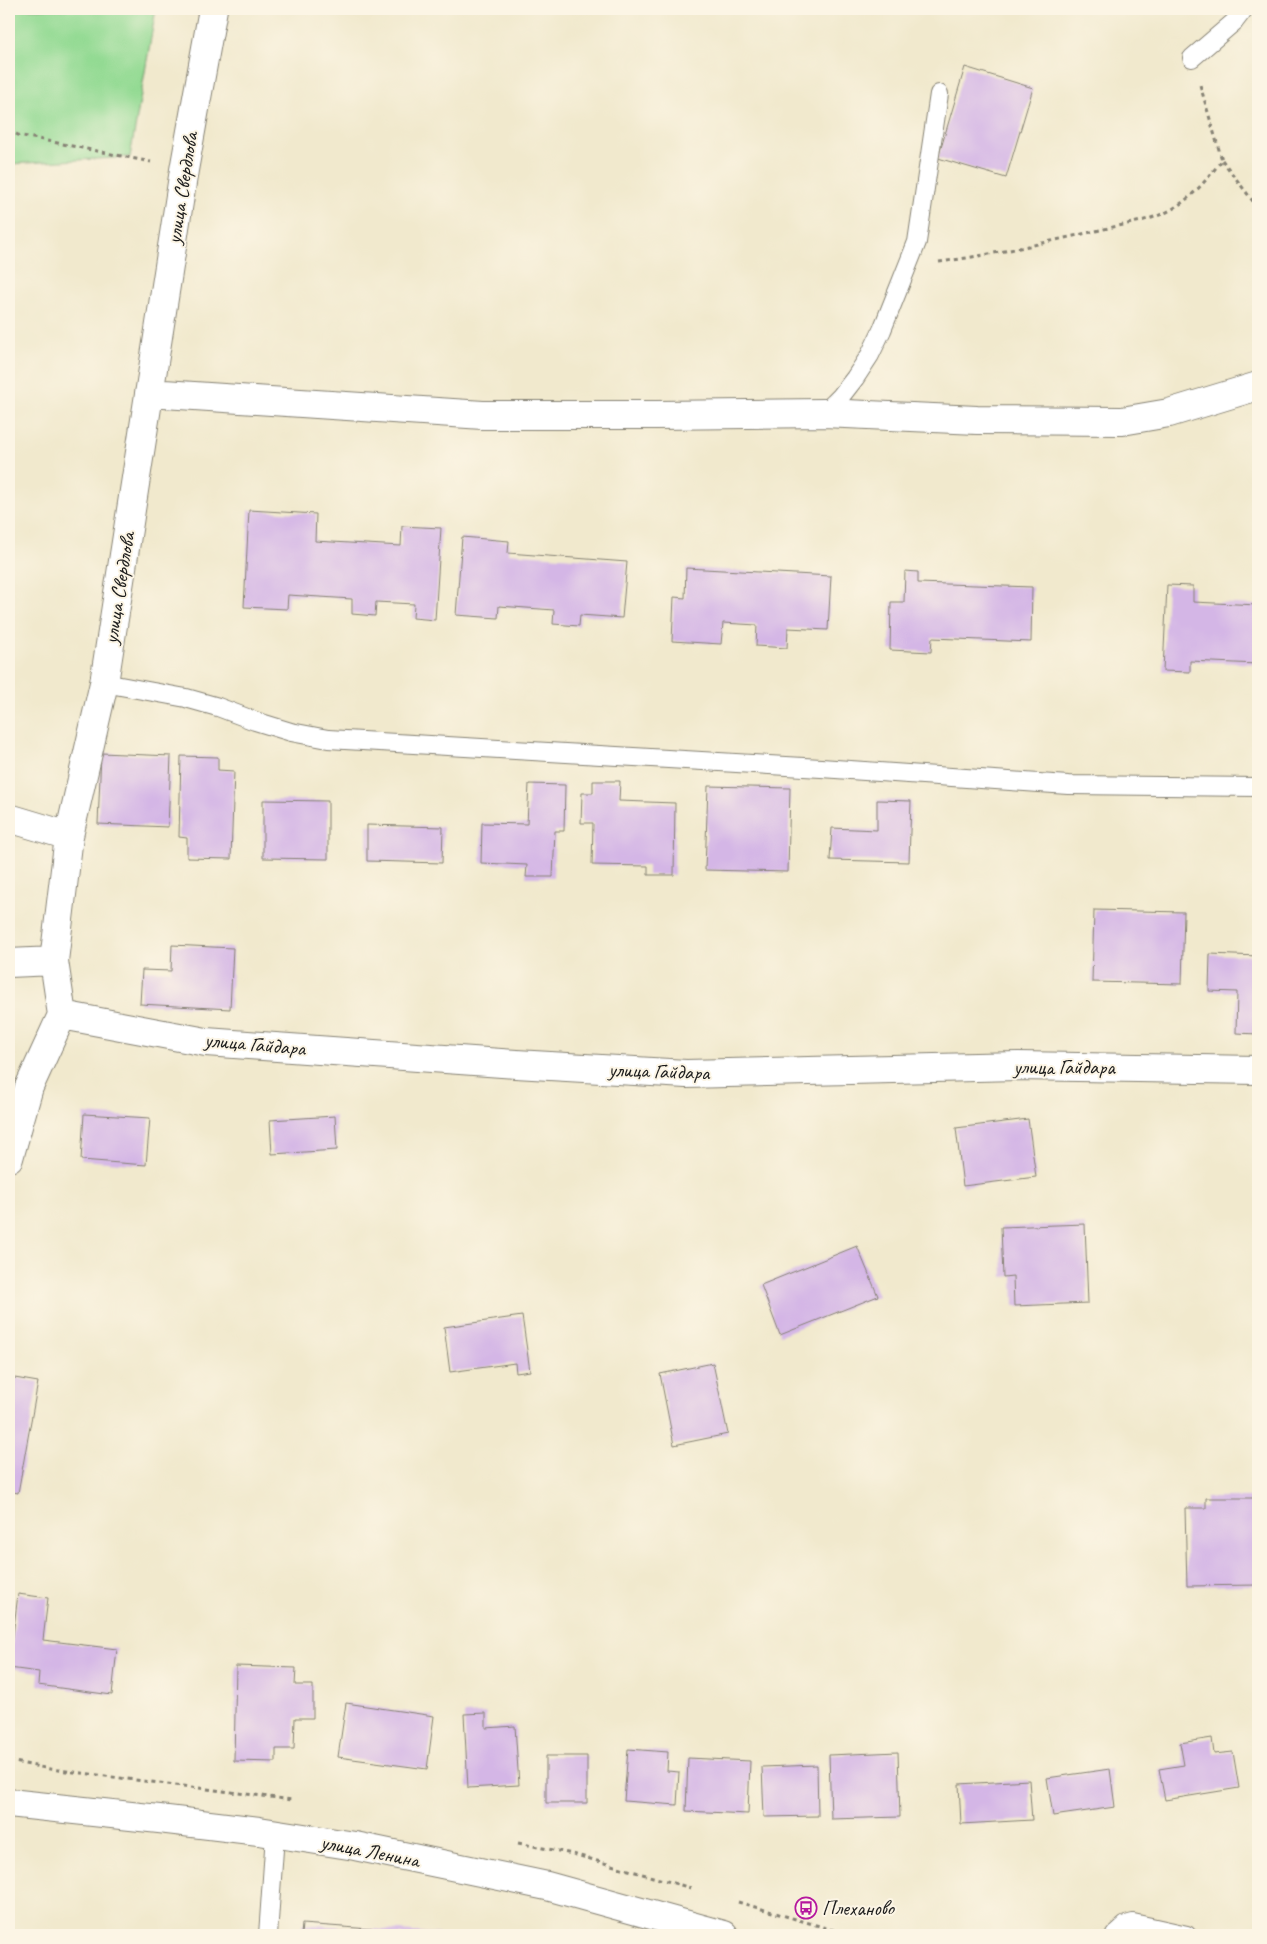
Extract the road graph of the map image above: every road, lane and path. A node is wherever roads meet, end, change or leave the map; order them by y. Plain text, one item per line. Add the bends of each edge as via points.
1 (213, 9) edge
2 (1244, 9) edge
3 (1192, 58) joint
4 (939, 94) dead end
5 (9, 130) edge
6 (1222, 160) junction
7 (184, 170) junction
8 (1258, 208) edge
9 (907, 266) junction
10 (1258, 386) edge
11 (149, 394) junction
12 (824, 413) junction
13 (104, 683) junction
14 (1258, 787) edge
15 (9, 818) edge
16 (68, 836) junction
17 (54, 961) junction
18 (9, 963) edge
19 (62, 1015) junction
20 (1258, 1070) edge
21 (9, 1158) edge
22 (9, 1803) edge
23 (275, 1834) junction
24 (268, 1935) edge
25 (724, 1935) edge
26 (1116, 1935) edge
27 (1187, 1935) edge

1 - 7 street, улица Свердлова
2 - 3 lane via 1234,22
3 - 6 path
4 - 9 lane via 916,242
5 - 7 path via 18,135
6 - 8 path
6 - 9 path via 1199,189 1172,210 1034,245
7 - 11 street, улица Свердлова
9 - 12 lane via 870,355 851,384
10 - 12 street via 1169,413 1122,421 977,420
11 - 12 street via 483,415
11 - 13 street, улица Свердлова
13 - 14 lane via 186,698 255,722 328,739 1068,785
13 - 16 street, улица Свердлова
15 - 16 street
16 - 17 street, улица Свердлова
17 - 18 street
17 - 19 street, улица Свердлова
19 - 20 street, улица Гайдара via 206,1042 686,1074 1018,1066
19 - 21 street via 29,1087
22 - 23 street, улица Ленина
23 - 24 lane
23 - 25 street, улица Ленина via 355,1846 547,1886
26 - 27 lane via 1132,1923

